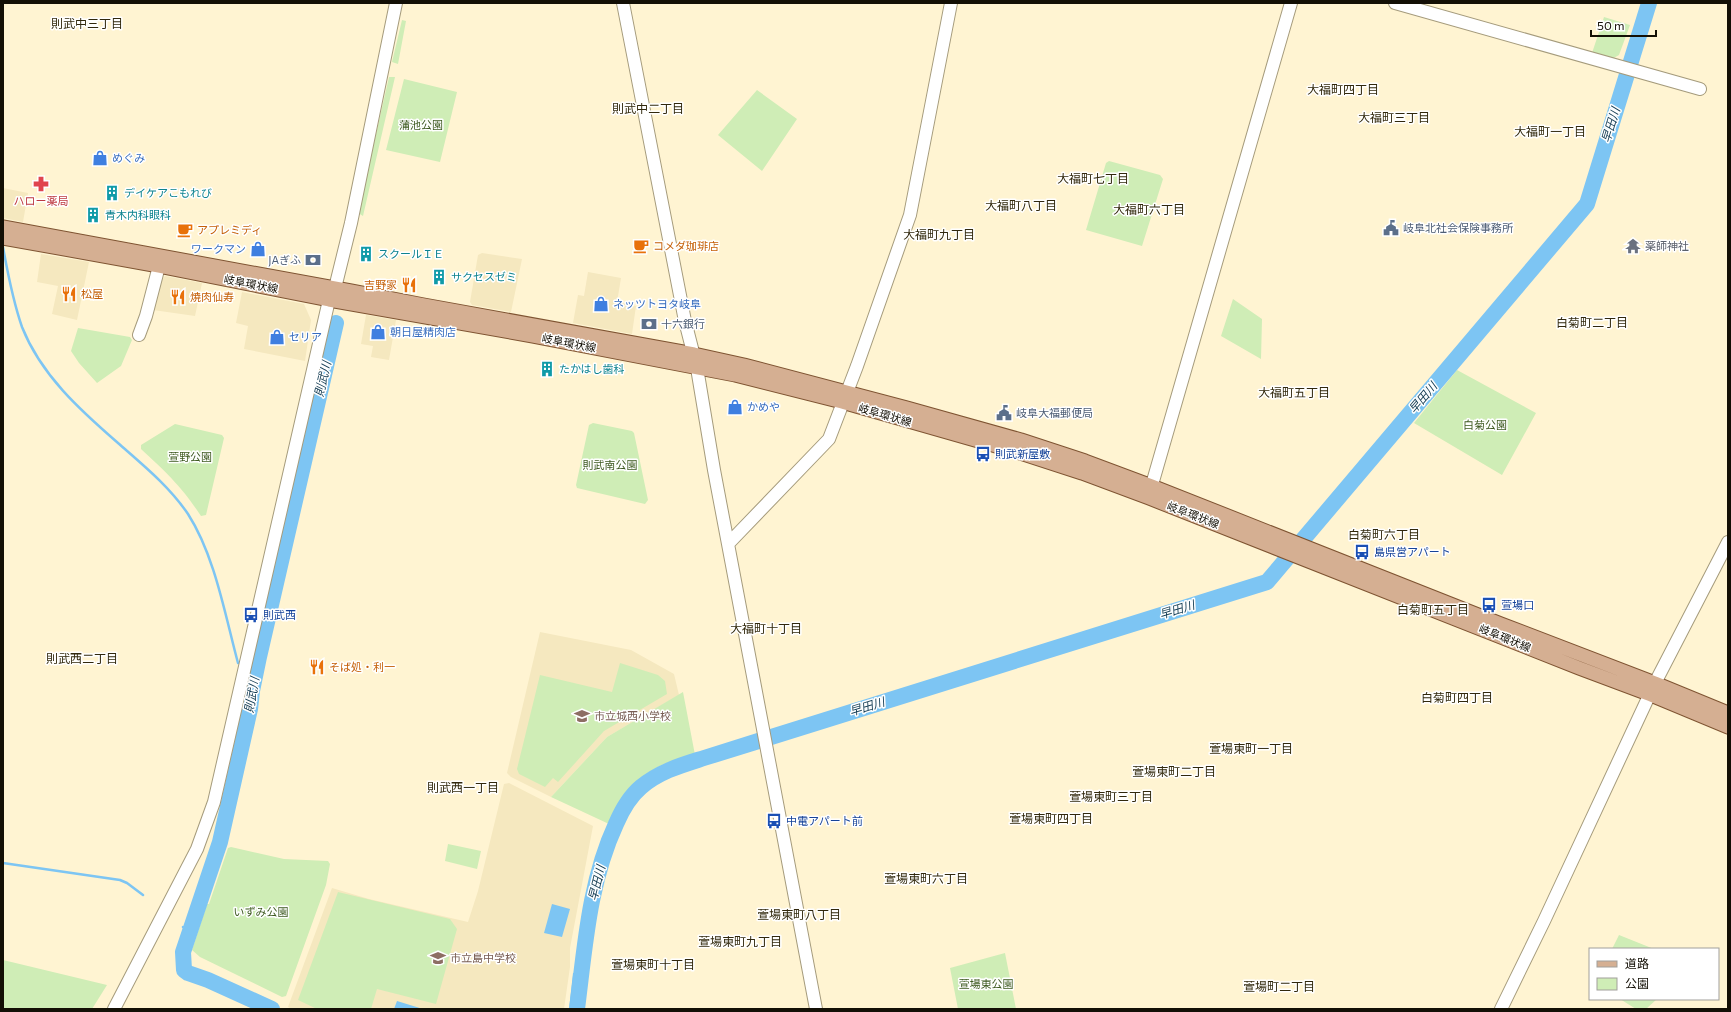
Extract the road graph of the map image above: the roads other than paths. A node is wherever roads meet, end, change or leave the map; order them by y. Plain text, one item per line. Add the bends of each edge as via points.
1 (396, 3) edge
2 (623, 3) edge
3 (951, 3) edge
4 (1291, 3) edge
5 (1395, 3) edge
6 (1700, 89) dead end
7 (3, 227) edge
8 (3, 238) edge
9 (159, 266) junction
10 (332, 294) junction
11 (139, 335) dead end
12 (694, 354) junction
13 (697, 368) junction
14 (844, 397) junction
15 (1150, 492) junction
16 (1728, 542) edge
17 (728, 544) junction
18 (1653, 689) junction
19 (1728, 713) edge
20 (1728, 727) edge
21 (114, 1009) edge
22 (816, 1009) edge
23 (1501, 1009) edge

1 - 10 street via 350,223
2 - 12 street
3 - 14 street via 910,215
4 - 15 street
5 - 6 street
7 - 10 main road, 岐阜環状線
8 - 9 main road, 岐阜環状線
9 - 10 main road, 岐阜環状線
9 - 11 street
10 - 12 main road, 岐阜環状線
10 - 13 main road, 岐阜環状線
10 - 21 street via 214,802 197,850
12 - 13 street
12 - 14 main road, 岐阜環状線 via 744,365
13 - 14 main road, 岐阜環状線
13 - 17 street
14 - 15 main road, 岐阜環状線 via 1021,440 1085,461
14 - 17 street via 829,439
15 - 18 main road, 岐阜環状線 via 1293,548 1579,668
16 - 18 street
17 - 22 street
18 - 19 main road, 岐阜環状線
18 - 20 main road, 岐阜環状線
18 - 23 street

